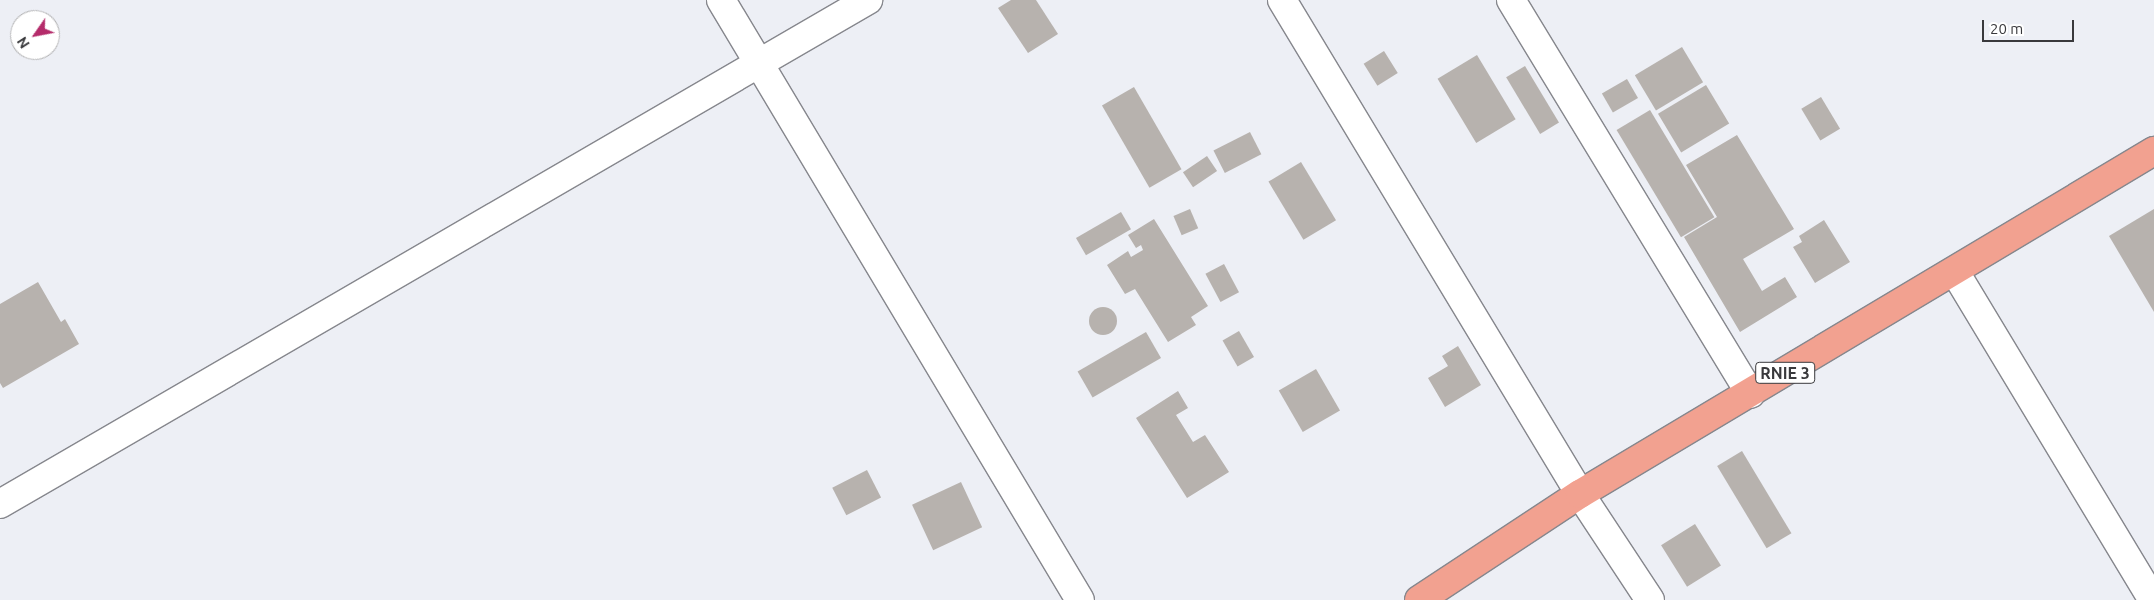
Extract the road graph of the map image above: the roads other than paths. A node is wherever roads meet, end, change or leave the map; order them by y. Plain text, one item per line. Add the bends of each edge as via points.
1 (721, 0) edge
2 (868, 0) edge
3 (1282, 0) edge
4 (1511, 0) edge
5 (761, 64) junction
6 (2154, 151) edge
7 (1955, 272) junction
8 (1751, 394) junction
9 (1580, 494) junction
10 (0, 504) edge
11 (1080, 600) edge
12 (1419, 600) edge
13 (1650, 600) edge
14 (2153, 600) edge

1 - 5 street
2 - 5 street
3 - 9 street
4 - 8 street
5 - 10 street
5 - 11 street
6 - 7 highway, RNIE 3
7 - 8 highway, RNIE 3
7 - 14 street
8 - 9 highway, RNIE 3
9 - 12 highway, RNIE 3
9 - 13 street

